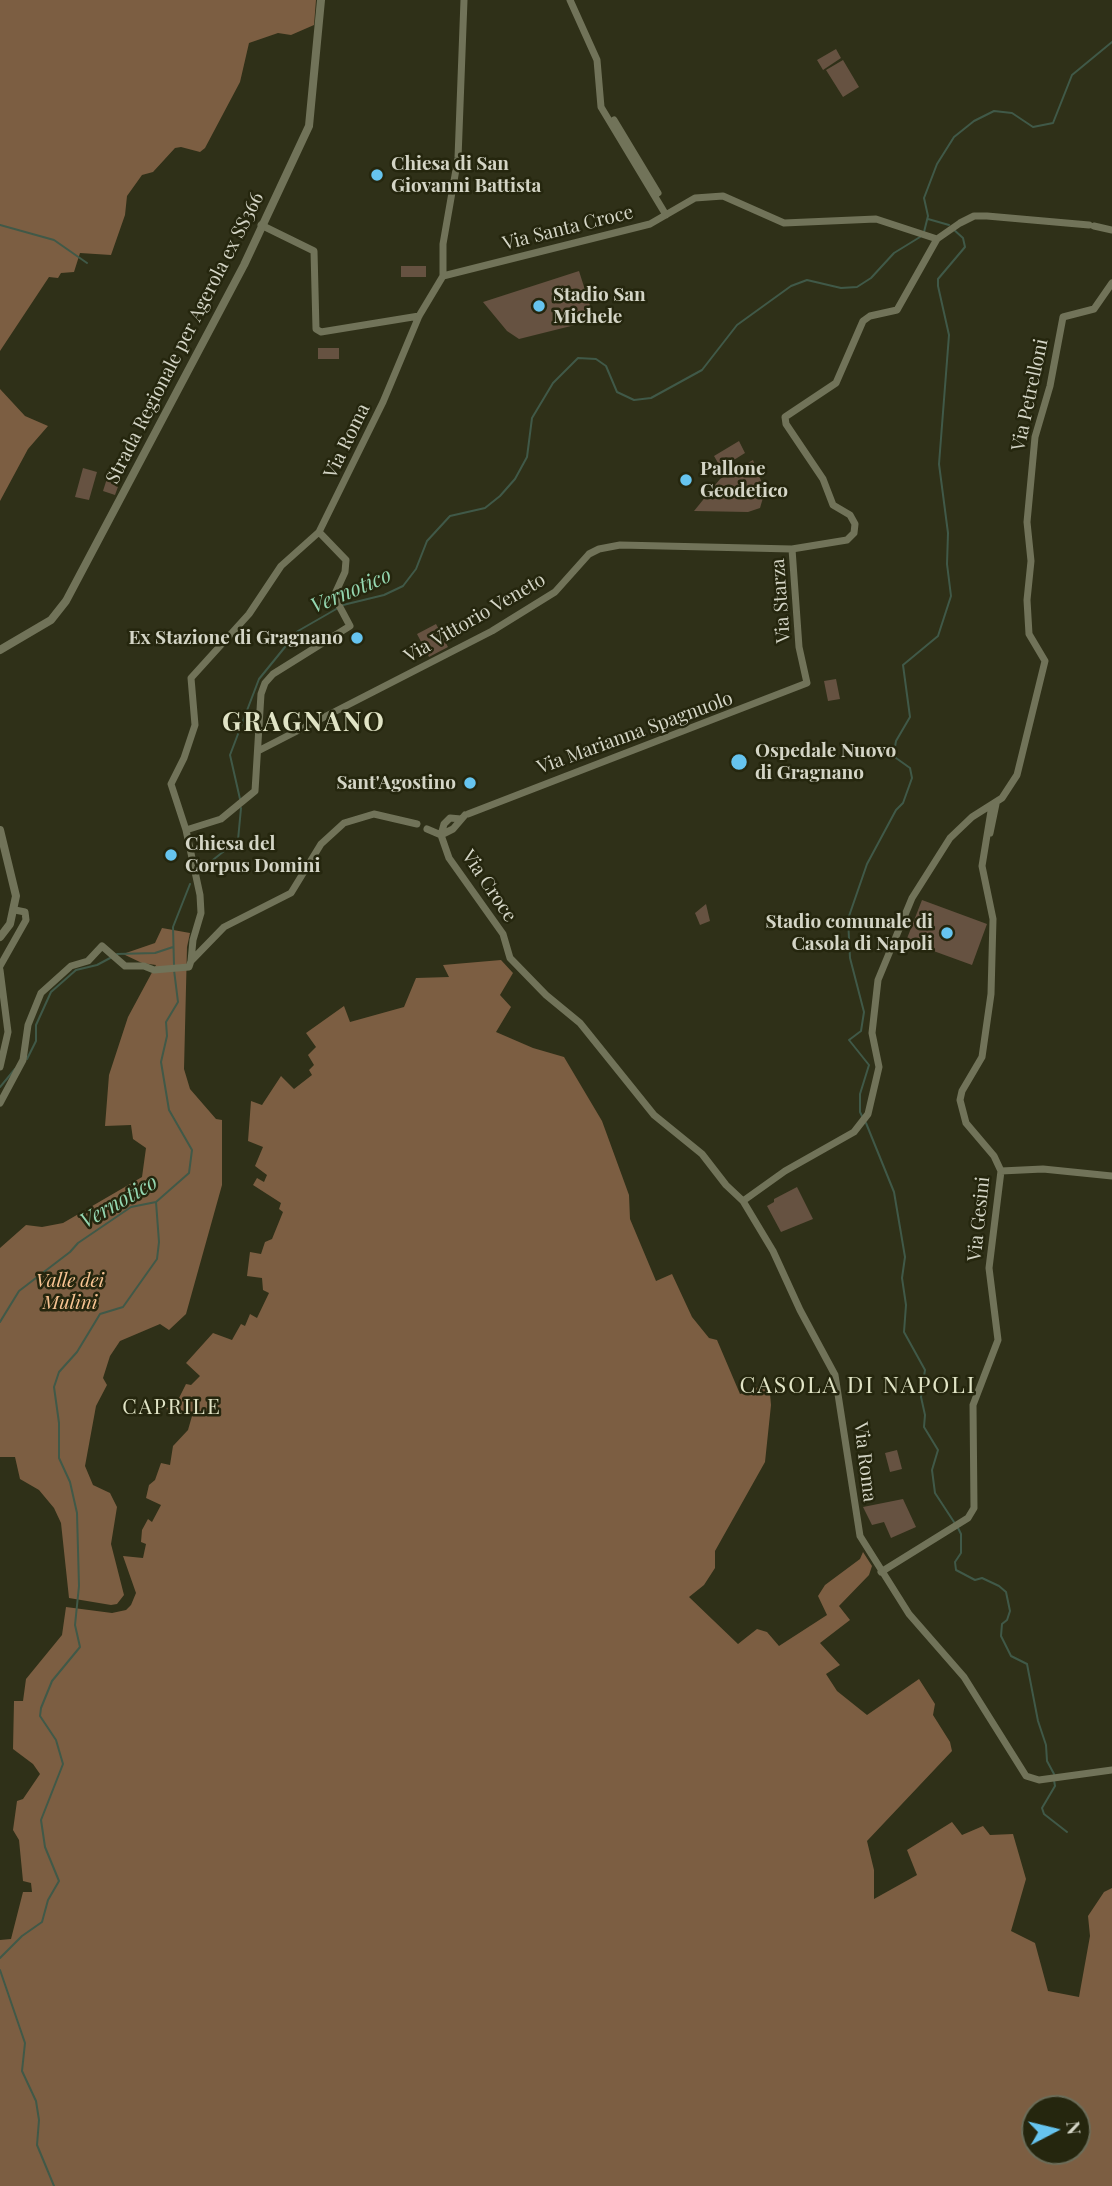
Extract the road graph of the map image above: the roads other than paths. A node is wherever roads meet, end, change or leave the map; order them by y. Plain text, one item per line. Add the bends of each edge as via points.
1 (321, 0) edge
2 (464, 0) edge
3 (570, 0) edge
4 (668, 214) junction
5 (261, 225) junction
6 (1112, 230) edge
7 (937, 239) junction
8 (443, 276) junction
9 (1112, 284) edge
10 (419, 316) junction
11 (319, 532) junction
12 (803, 548) junction
13 (792, 549) junction
14 (793, 558) junction
15 (0, 650) edge
16 (807, 682) joint
17 (258, 751) junction
18 (997, 802) junction
19 (416, 824) dead end
20 (427, 829) dead end
21 (0, 830) edge
22 (186, 830) junction
23 (441, 835) junction
24 (984, 875) junction
25 (15, 910) junction
26 (0, 937) edge
27 (192, 944) junction
28 (203, 947) junction
29 (507, 955) joint
30 (189, 964) junction
31 (0, 968) edge
32 (0, 1067) edge
33 (0, 1104) edge
34 (1001, 1171) junction
35 (1112, 1177) edge
36 (743, 1201) junction
37 (881, 1572) junction
38 (1112, 1770) edge

1 - 5 main road, Strada Regionale per Agerola ex SS366 via 309,126
2 - 8 street via 457,147
3 - 4 street via 597,60 603,110
4 - 7 street, Via Santa Croce via 695,198 723,196 796,225 876,219
4 - 8 street, Via Santa Croce via 650,224
5 - 10 street via 314,251 316,329 321,332
5 - 15 main road, Strada Regionale per Agerola ex SS366 via 66,601 45,624
6 - 7 street via 974,216
7 - 12 street, Via Starza via 897,310 863,321 836,383 785,417 823,479 833,505 850,515 855,524 848,540
8 - 10 street, Via Roma
9 - 18 street, Via Petrelloni via 1094,309 1069,314 1060,324 1050,386 1035,437 1027,522 1029,634 1045,661 1017,775
10 - 11 street, Via Roma
11 - 17 street via 346,560 334,591 350,623 265,683
11 - 22 street, Via Roma via 282,565 249,614 191,678 194,725 172,784
12 - 13 street, Via Starza
12 - 14 street
13 - 14 street, Via Starza
13 - 17 street, Via Vittorio Veneto via 632,545 599,549 555,592 492,631
14 - 16 street, Via Starza via 795,615
16 - 23 street, Via Marianna Spagnuolo via 450,818
17 - 22 street via 255,791 246,801 221,818
18 - 24 street
18 - 24 street via 984,852
18 - 36 street via 950,838 912,898 878,980 872,1034 879,1067 868,1114 859,1126
19 - 28 street via 374,814 344,824 321,844 291,893 220,930
20 - 23 street
21 - 25 main road
22 - 27 street via 201,913
23 - 29 street, Via Croce via 449,858 503,934
24 - 34 street, Via Gesini via 993,919 991,994 982,1057 960,1100 966,1122
25 - 26 main road
25 - 31 street via 25,912 26,920
27 - 28 street
27 - 30 street
28 - 30 street
29 - 36 street, Via Roma via 580,1023 654,1115 702,1154
30 - 33 street via 158,970 120,964 102,946 85,963 63,973 41,993 28,1025 23,1060
31 - 32 street via 8,1032
34 - 35 street via 1043,1169
34 - 37 street, Via Gesini via 989,1268 998,1340 973,1405 973,1513
36 - 37 street, Via Roma via 835,1375 858,1530
37 - 38 street, Via Roma via 917,1624 964,1677 1026,1776 1038,1780

